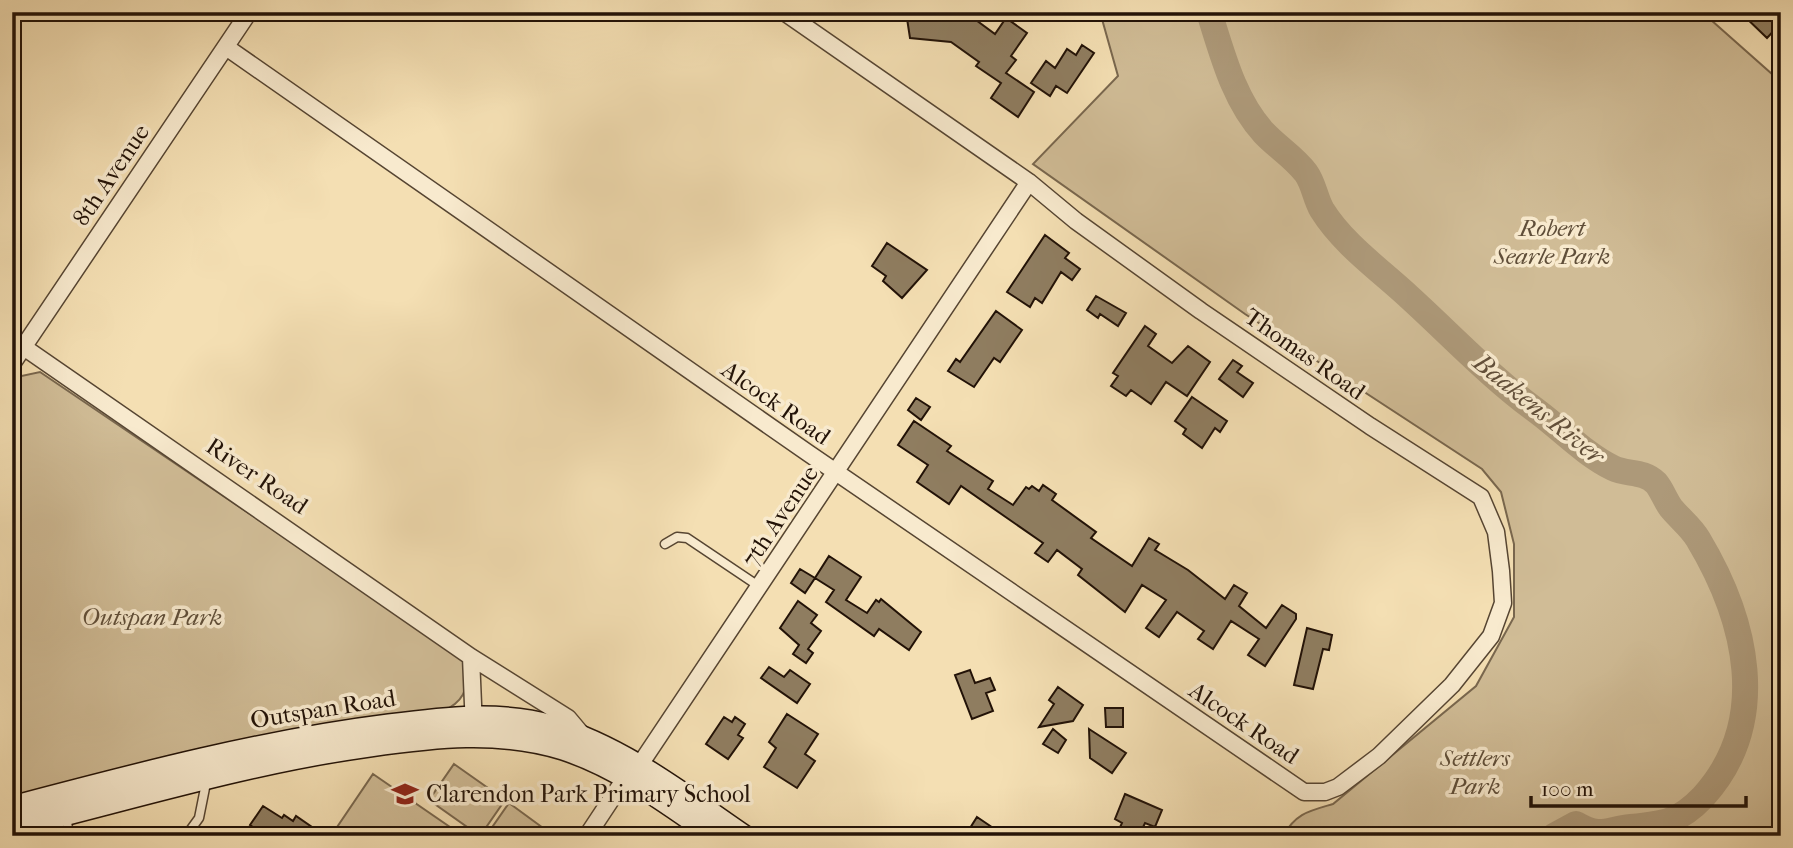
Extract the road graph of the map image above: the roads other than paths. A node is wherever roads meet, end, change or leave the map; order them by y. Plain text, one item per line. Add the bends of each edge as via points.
1 (249, 12) edge
2 (784, 12) edge
3 (226, 47) junction
4 (1029, 182) junction
5 (18, 342) edge
6 (12, 366) edge
7 (56, 369) junction
8 (838, 472) junction
9 (665, 544) dead end
10 (760, 587) junction
11 (471, 657) junction
12 (474, 726) junction
13 (584, 737) junction
14 (633, 772) junction
15 (208, 777) junction
16 (1304, 792) joint
17 (12, 807) edge
18 (66, 814) junction
19 (12, 828) edge
20 (69, 836) edge
21 (186, 836) edge
22 (587, 836) edge
23 (715, 836) edge
24 (744, 836) edge

1 - 3 street, 8th Avenue
2 - 4 street, Thomas Road
3 - 5 street, 8th Avenue
3 - 8 street, Alcock Road
4 - 8 street, 7th Avenue
4 - 16 street, Thomas Road via 1201,311 1483,500 1498,541 1503,603 1491,636 1452,685 1379,756 1338,787
5 - 6 street, 8th Avenue
5 - 7 street, River Road
6 - 7 street
7 - 11 street, River Road
8 - 10 street, 7th Avenue
8 - 16 street, Alcock Road
9 - 10 lane via 677,537 687,538
10 - 14 street, 7th Avenue
11 - 12 street
11 - 13 street, River Road via 568,718
12 - 13 main road, Outspan Road via 518,719
12 - 14 main road, Outspan Road
12 - 15 main road, Outspan Road
12 - 17 main road, Outspan Road via 336,732 243,748
13 - 14 main road, Outspan Road
14 - 22 street, 7th Avenue
14 - 23 main road
14 - 24 main road
15 - 18 main road, Outspan Road
15 - 21 lane via 200,818
18 - 19 main road, Outspan Road
18 - 20 lane

